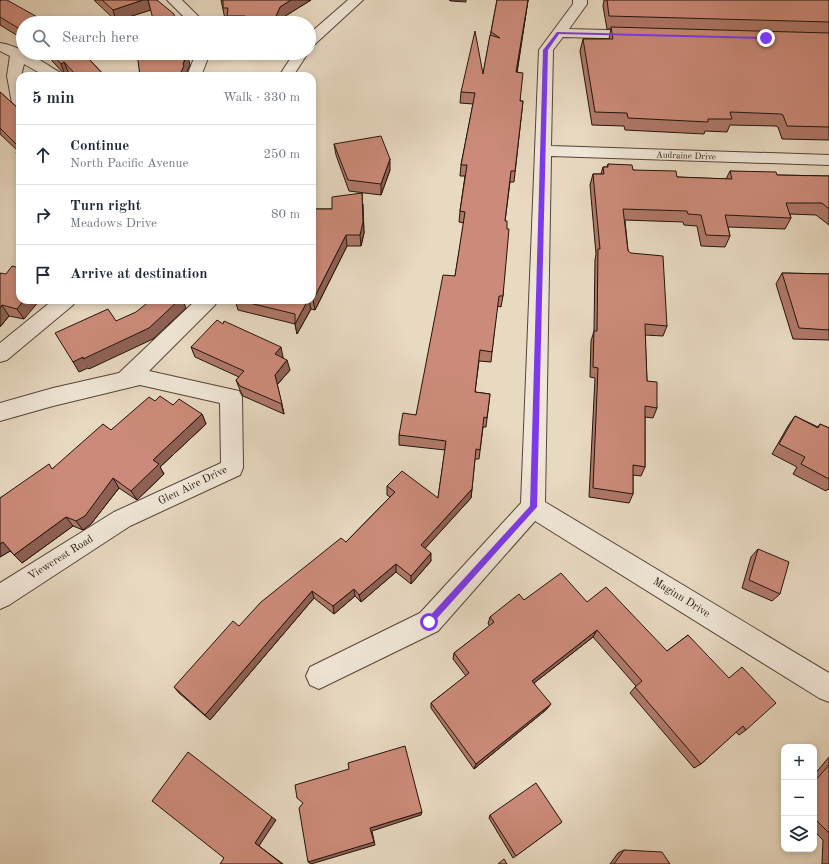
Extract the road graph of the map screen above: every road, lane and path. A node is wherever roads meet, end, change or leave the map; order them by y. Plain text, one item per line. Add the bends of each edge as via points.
1 (174, 0) edge
2 (356, 0) edge
3 (580, 0) edge
4 (191, 16) edge
5 (558, 33) junction
6 (654, 35) edge
7 (316, 36) edge
8 (0, 47) edge
9 (16, 54) edge
10 (17, 60) edge
11 (27, 60) edge
12 (200, 60) edge
13 (297, 60) edge
14 (49, 72) edge
15 (195, 72) edge
16 (289, 72) edge
17 (16, 85) edge
18 (543, 151) junction
19 (829, 160) edge
20 (61, 304) edge
21 (204, 304) edge
22 (0, 354) edge
23 (125, 381) junction
24 (0, 412) edge
25 (533, 507) junction
26 (122, 519) joint
27 (0, 597) edge
28 (319, 676) dead end
29 (829, 688) edge

1 - 4 street
2 - 7 street
3 - 5 street via 580,4
5 - 6 street
5 - 18 street via 546,50
8 - 9 street
10 - 17 street via 14,76
11 - 14 street
12 - 15 street
13 - 16 street
18 - 19 street, Audraine Drive
18 - 25 street
20 - 22 street
21 - 23 street
23 - 24 street, Glen Aire Drive
23 - 26 street, Glen Aire Drive via 140,377 231,397 232,468
25 - 28 street via 429,622
25 - 29 street, Maginn Drive
26 - 27 street, Viewcrest Road

